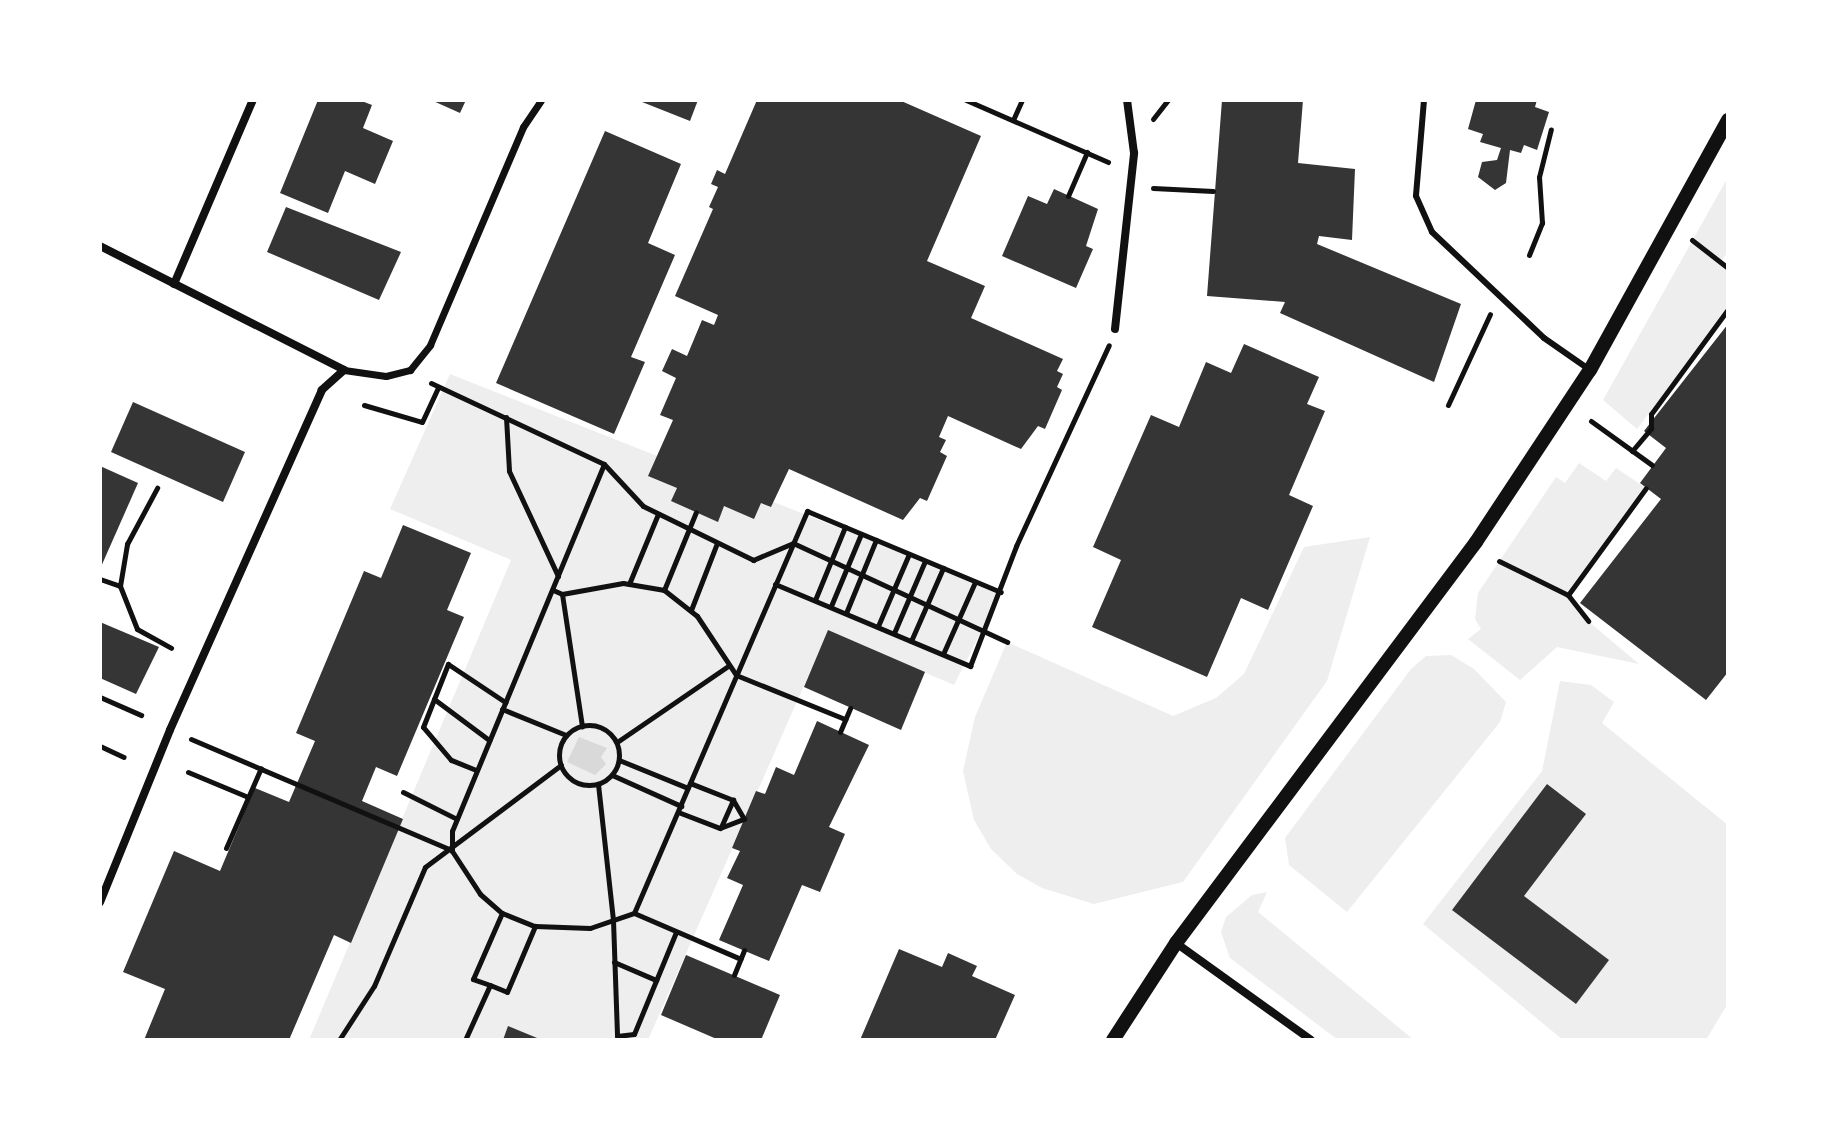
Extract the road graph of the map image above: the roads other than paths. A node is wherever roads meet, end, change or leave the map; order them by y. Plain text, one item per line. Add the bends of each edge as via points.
1 (253, 100) edge
2 (541, 100) edge
3 (1127, 100) edge
4 (1424, 100) edge
5 (1728, 120) edge
6 (100, 246) edge
7 (174, 284) junction
8 (1115, 329) road end
9 (344, 370) junction
10 (1590, 370) junction
11 (100, 902) edge
12 (1176, 943) junction
13 (1113, 1040) edge
14 (1311, 1040) edge

1 - 7 street
2 - 9 street via 523,127 430,345 410,370 386,376
3 - 8 street via 1134,153
4 - 10 lane via 1416,196 1432,232 1544,338
5 - 10 street
6 - 7 street
7 - 9 street
9 - 11 street via 322,390 170,730
10 - 12 street via 1475,544
12 - 13 street
12 - 14 street

